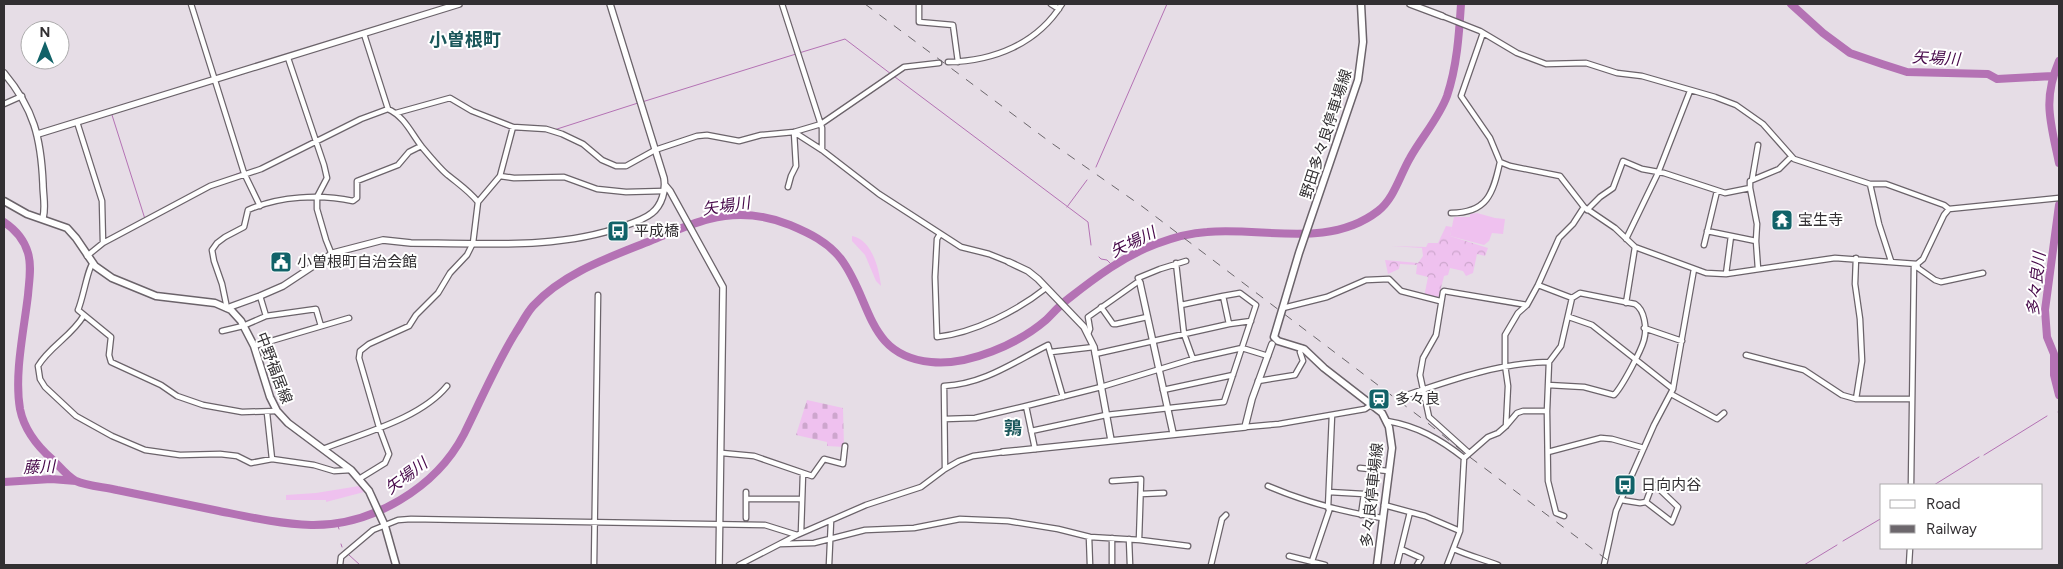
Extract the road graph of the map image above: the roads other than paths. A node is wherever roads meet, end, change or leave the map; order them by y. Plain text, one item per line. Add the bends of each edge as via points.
1 (191, 4) edge
2 (458, 4) edge
3 (610, 4) edge
4 (782, 4) edge
5 (919, 4) edge
6 (1051, 4) edge
7 (1062, 4) edge
8 (1361, 4) edge
9 (1410, 4) edge
10 (1059, 9) junction
11 (1442, 16) joint
12 (1482, 32) junction
13 (364, 34) junction
14 (288, 58) junction
15 (948, 62) dead end
16 (958, 62) junction
17 (939, 63) dead end
18 (4, 73) edge
19 (215, 80) junction
20 (1690, 91) junction
21 (22, 96) junction
22 (4, 104) edge
23 (388, 109) junction
24 (396, 113) junction
25 (77, 122) junction
26 (821, 124) junction
27 (513, 128) junction
28 (794, 132) junction
29 (38, 134) junction
30 (315, 141) junction
31 (421, 146) junction
32 (1758, 146) dead end
33 (655, 150) junction
34 (822, 150) junction
35 (1792, 157) junction
36 (1500, 162) junction
37 (244, 173) junction
38 (1658, 173) junction
39 (500, 176) junction
40 (1752, 180) junction
41 (1870, 184) junction
42 (788, 187) dead end
43 (664, 188) junction
44 (1750, 188) junction
45 (1717, 191) junction
46 (317, 197) junction
47 (2058, 198) edge
48 (4, 201) edge
49 (478, 202) junction
50 (260, 206) junction
51 (1585, 208) junction
52 (1949, 209) junction
53 (1451, 213) dead end
54 (43, 218) junction
55 (1707, 231) junction
56 (940, 234) junction
57 (1731, 236) junction
58 (1626, 239) junction
59 (1756, 241) junction
60 (103, 243) junction
61 (473, 243) junction
62 (1704, 244) dead end
63 (1635, 247) junction
64 (87, 256) junction
65 (334, 257) junction
66 (1856, 258) junction
67 (1186, 260) dead end
68 (1009, 262) joint
69 (1891, 262) junction
70 (93, 263) junction
71 (1176, 263) junction
72 (1916, 264) junction
73 (1694, 269) junction
74 (1758, 269) junction
75 (1983, 273) dead end
76 (1726, 274) junction
77 (1140, 282) junction
78 (1538, 285) junction
79 (1047, 289) junction
80 (598, 294) dead end
81 (260, 296) junction
82 (1223, 296) junction
83 (1572, 298) junction
84 (1440, 301) junction
85 (1626, 303) junction
86 (1181, 305) junction
87 (1527, 305) junction
88 (1101, 307) junction
89 (227, 308) junction
90 (1283, 308) junction
91 (84, 315) junction
92 (266, 316) junction
93 (1148, 317) junction
94 (1569, 317) junction
95 (349, 318) dead end
96 (1251, 321) junction
97 (1229, 324) junction
98 (243, 326) junction
99 (321, 326) junction
100 (1644, 328) junction
101 (222, 331) dead end
102 (1088, 334) junction
103 (1184, 334) junction
104 (1682, 341) junction
105 (1153, 342) junction
106 (1272, 344) dead end
107 (254, 346) junction
108 (1094, 347) junction
109 (1242, 348) junction
110 (1302, 348) junction
111 (1051, 352) junction
112 (1095, 354) junction
113 (1746, 355) dead end
114 (1268, 356) junction
115 (1193, 359) junction
116 (1635, 359) junction
117 (1549, 362) junction
118 (1505, 366) junction
119 (1159, 370) junction
120 (1233, 375) junction
121 (1258, 381) junction
122 (1548, 385) junction
123 (448, 386) dead end
124 (1101, 386) junction
125 (1424, 389) junction
126 (1163, 390) junction
127 (1672, 392) junction
128 (1407, 395) dead end
129 (1064, 396) junction
130 (1856, 399) junction
131 (1912, 399) junction
132 (1026, 406) junction
133 (1371, 406) junction
134 (1167, 409) junction
135 (277, 411) junction
136 (1547, 411) junction
137 (267, 412) junction
138 (1724, 413) dead end
139 (1106, 415) junction
140 (1332, 415) junction
141 (944, 419) junction
142 (1387, 421) junction
143 (1506, 426) junction
144 (379, 427) junction
145 (1245, 427) junction
146 (1031, 431) junction
147 (1173, 433) junction
148 (1111, 440) junction
149 (845, 446) dead end
150 (1644, 448) junction
151 (1035, 449) junction
152 (323, 450) junction
153 (1003, 452) joint
154 (1548, 452) junction
155 (1469, 453) junction
156 (722, 454) junction
157 (1464, 458) junction
158 (272, 459) junction
159 (1360, 468) dead end
160 (945, 469) junction
161 (350, 470) junction
162 (1388, 471) junction
163 (803, 473) junction
164 (359, 478) junction
165 (1112, 481) dead end
166 (1911, 484) edge
167 (1268, 486) dead end
168 (746, 492) dead end
169 (1329, 492) junction
170 (1164, 493) dead end
171 (1141, 494) junction
172 (746, 499) junction
173 (802, 499) junction
174 (1621, 500) junction
175 (1646, 502) junction
176 (1384, 505) junction
177 (1329, 508) junction
178 (1410, 512) junction
179 (1226, 515) dead end
180 (1361, 515) junction
181 (1564, 516) dead end
182 (746, 518) dead end
183 (1382, 518) junction
184 (831, 521) junction
185 (594, 522) junction
186 (384, 524) junction
187 (720, 524) junction
188 (1460, 531) junction
189 (799, 534) junction
190 (1090, 537) junction
191 (831, 538) junction
192 (1112, 538) junction
193 (1129, 539) junction
194 (1139, 540) junction
195 (780, 544) junction
196 (1188, 546) dead end
197 (1401, 549) junction
198 (1454, 549) junction
199 (1910, 549) edge
200 (1289, 556) dead end
201 (1312, 561) junction
202 (340, 565) edge
203 (396, 565) edge
204 (594, 565) edge
205 (719, 565) edge
206 (739, 565) edge
207 (829, 565) edge
208 (1090, 565) edge
209 (1112, 565) edge
210 (1130, 565) edge
211 (1211, 565) edge
212 (1325, 565) edge
213 (1377, 565) edge
214 (1397, 565) edge
215 (1417, 565) edge
216 (1447, 565) edge
217 (1498, 565) edge
218 (1604, 565) edge
219 (1909, 565) edge

1 - 19 street
2 - 13 street
3 - 33 street
4 - 26 street
5 - 16 street via 919,22 954,25
6 - 10 street
7 - 10 street
8 - 90 main road, 野田多々良停車場線 via 1363,42 1358,80
9 - 11 street
10 - 16 street via 1047,25 1021,45 984,58
11 - 12 street
12 - 20 street via 1517,53 1546,64 1586,63
12 - 36 street via 1462,96 1490,138
13 - 14 street
13 - 23 street
14 - 19 street
14 - 30 street
15 - 16 street
17 - 26 street via 904,67
18 - 21 street
19 - 25 street
19 - 37 street
20 - 35 street via 1736,105 1766,127
20 - 38 street
21 - 22 street
21 - 29 street
23 - 24 street
23 - 30 street
24 - 27 street via 450,98
24 - 31 street
25 - 29 street
25 - 60 street via 102,201
26 - 28 street
26 - 34 street
27 - 33 street via 554,130 616,166 631,164
27 - 39 street
28 - 33 street via 739,141 702,135
28 - 34 street
28 - 42 street via 796,166
29 - 54 street
30 - 37 street via 260,169
30 - 46 street via 327,178
31 - 46 street via 409,152 398,165 357,181 357,198 353,200
31 - 49 street
32 - 40 street
33 - 43 street
34 - 56 street via 879,194
35 - 40 street via 1779,169
35 - 41 street
36 - 51 street via 1560,176
36 - 53 street via 1486,200 1469,212
37 - 50 street
37 - 60 street via 210,186
38 - 45 street
38 - 51 street via 1622,161 1613,188
38 - 58 street
39 - 43 street via 564,177 597,189 626,192
39 - 49 street
40 - 44 street
41 - 52 street via 1886,184
41 - 69 street
43 - 61 street via 653,213 616,229 551,242
43 - 156 street via 670,191 722,280 725,296
44 - 45 street via 1725,193
44 - 59 street via 1757,224
45 - 55 street
46 - 50 street
46 - 65 street via 321,225
47 - 52 street
48 - 54 main road via 27,214
49 - 61 street
50 - 89 street via 248,210 244,227 225,237 212,250
51 - 58 street
51 - 78 street via 1559,238
52 - 72 street via 1923,259
54 - 64 main road via 71,231
55 - 57 street
55 - 62 street
56 - 68 street via 966,249
56 - 79 street via 935,277 937,337 978,327
57 - 59 street
57 - 76 street
58 - 63 street
59 - 74 street
60 - 64 street
61 - 65 street via 383,240
61 - 144 street via 467,256 409,326 360,351 359,358
63 - 73 street
63 - 85 street
64 - 70 main road
65 - 81 street
66 - 69 street
66 - 74 street
66 - 130 street via 1855,284 1862,361
67 - 71 street
68 - 79 street via 1028,271
69 - 72 street
70 - 89 main road via 112,278 156,296 215,303
70 - 91 street via 89,267 78,310
71 - 77 street via 1138,278
71 - 86 street
72 - 75 street via 1938,281
72 - 131 street
73 - 76 street
73 - 104 street
74 - 76 street
77 - 88 street
77 - 93 street
78 - 83 street
78 - 87 street
79 - 102 street
80 - 185 street
81 - 89 street
81 - 92 street
82 - 86 street
82 - 96 street via 1240,293 1255,303
82 - 97 street
83 - 85 street via 1580,293
83 - 94 street
84 - 87 street via 1444,291
84 - 90 street via 1401,291 1389,279 1368,280 1327,297
84 - 125 street via 1436,335 1420,372
85 - 100 street via 1640,307 1644,314
86 - 103 street
87 - 118 street via 1518,313 1505,335
88 - 93 street via 1113,324
88 - 102 street via 1088,317
89 - 98 main road, 中野福居線
90 - 110 main road via 1274,338
91 - 137 street via 112,337 109,360 114,365 161,384 177,396 195,403 226,410
91 - 158 street via 75,329 38,366 40,379 51,395 76,416 145,450 180,455 230,455 251,463
92 - 98 street
92 - 99 street via 316,309
93 - 105 street
94 - 116 street via 1592,325
94 - 117 street via 1560,346
95 - 99 street
96 - 97 street
96 - 109 street
97 - 103 street
98 - 101 street
98 - 107 main road, 中野福居線
99 - 107 street
100 - 104 street
100 - 116 street via 1644,340
102 - 108 street
103 - 105 street
103 - 115 street
104 - 127 street
105 - 112 street
105 - 119 street
106 - 114 street
107 - 135 main road, 中野福居線
108 - 111 street
108 - 112 street
109 - 114 street
109 - 115 street
109 - 120 street
110 - 121 street via 1302,361 1295,375
110 - 133 main road
111 - 129 street
111 - 141 street via 1048,345 984,378 944,386
112 - 124 street
113 - 130 street via 1804,370 1842,395
114 - 121 street
115 - 119 street
116 - 122 street via 1614,395 1584,387
116 - 127 street
117 - 118 street
117 - 122 street
118 - 125 street
118 - 143 street via 1508,386
119 - 124 street
119 - 126 street
120 - 126 street
120 - 134 street via 1224,402
121 - 145 street
122 - 136 street
123 - 144 street via 423,409
124 - 129 street
124 - 139 street
125 - 128 street
125 - 155 street via 1429,417
126 - 134 street
127 - 138 street via 1717,419
127 - 150 street
129 - 132 street
130 - 131 street
131 - 166 street
132 - 141 street via 975,418
132 - 146 street
133 - 140 street
133 - 142 main road, 多々良停車場線
134 - 139 street
134 - 147 street
135 - 137 street
135 - 152 main road, 中野福居線
136 - 143 street via 1522,411
136 - 154 street
137 - 158 street
139 - 146 street
139 - 148 street
140 - 145 street
140 - 169 street
141 - 160 street
142 - 157 street via 1430,434
142 - 162 main road, 多々良停車場線 via 1392,442
143 - 155 street
144 - 152 street
144 - 164 street via 388,454 385,463
145 - 147 street
146 - 151 street
147 - 148 street
148 - 151 street
149 - 163 street via 843,464 824,459 814,476
150 - 154 street via 1600,438
150 - 174 street
151 - 153 street
152 - 161 main road, 中野福居線
153 - 160 street via 973,456
154 - 181 street via 1550,492 1556,513
155 - 157 street
156 - 163 street via 754,456
156 - 187 street
157 - 188 street
158 - 161 street via 334,471
159 - 162 street
160 - 184 street via 921,487 890,496
161 - 164 main road, 中野福居線
162 - 176 main road, 多々良停車場線
163 - 173 street
164 - 186 main road, 中野福居線 via 369,491
165 - 171 street via 1140,479
167 - 177 street
168 - 172 street
169 - 177 street
169 - 180 street via 1364,494
170 - 171 street
171 - 194 street
172 - 173 street
172 - 182 street
173 - 189 street
174 - 175 street
174 - 218 street
175 - 175 street via 1670,523 1672,522 1678,507 1655,484
176 - 178 street
176 - 183 main road, 多々良停車場線
177 - 180 street
177 - 201 street
178 - 188 street
178 - 197 street
179 - 211 street via 1222,519
180 - 183 street
183 - 213 main road, 多々良停車場線
184 - 189 street
184 - 191 street
185 - 186 street via 411,519
185 - 187 street
185 - 204 street
186 - 202 street via 372,530 341,557
186 - 203 main road, 中野福居線
187 - 189 street via 765,525
187 - 205 street
188 - 198 street
189 - 195 street
190 - 191 street via 1058,528 1008,521 960,519 914,528 865,530
190 - 192 street
190 - 208 street
191 - 195 street via 814,543
191 - 207 street
192 - 193 street
192 - 209 street
193 - 194 street
193 - 210 street
194 - 196 street
195 - 206 street
197 - 214 street
197 - 215 street via 1421,558
198 - 216 street
198 - 217 street
199 - 219 street
200 - 201 street
201 - 212 street

